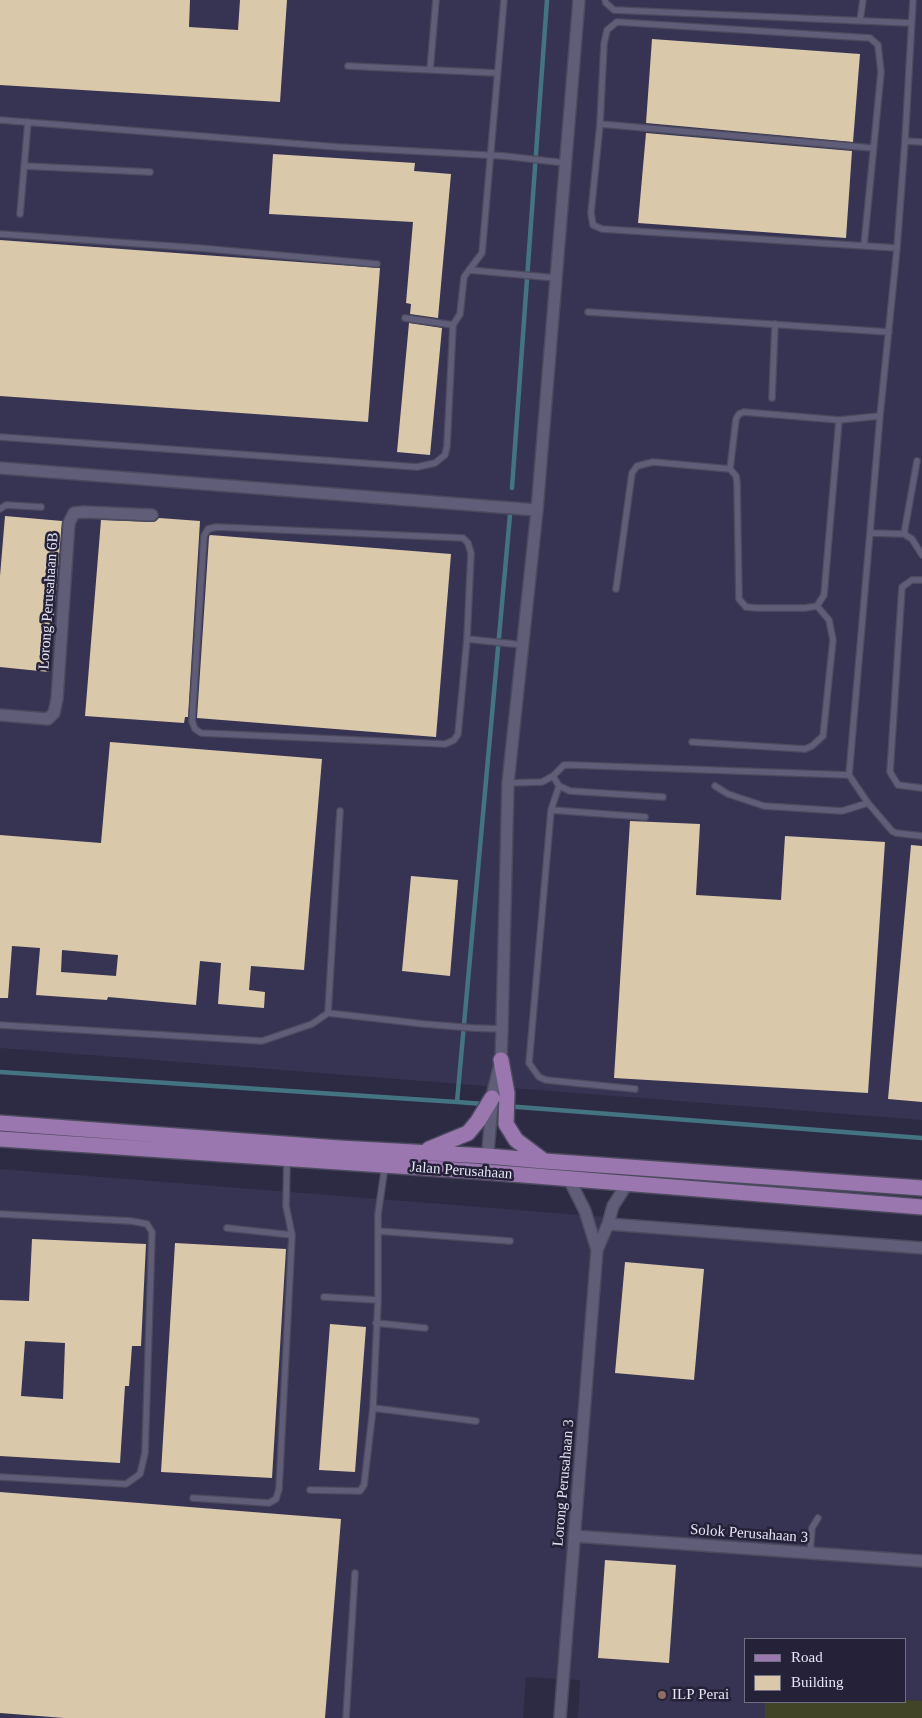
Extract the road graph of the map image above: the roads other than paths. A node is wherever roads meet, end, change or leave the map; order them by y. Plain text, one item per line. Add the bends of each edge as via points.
1 (436, 0) edge
2 (504, 0) edge
3 (579, 0) edge
4 (606, 0) edge
5 (863, 0) edge
6 (913, 0) edge
7 (860, 20) junction
8 (911, 22) junction
9 (348, 66) dead end
10 (430, 70) junction
11 (498, 73) junction
12 (0, 120) edge
13 (28, 122) junction
14 (600, 124) junction
15 (905, 141) junction
16 (922, 142) edge
17 (872, 148) junction
18 (490, 155) junction
19 (566, 163) junction
20 (24, 166) junction
21 (150, 172) dead end
22 (20, 214) dead end
23 (0, 234) edge
24 (864, 246) junction
25 (897, 248) junction
26 (377, 264) dead end
27 (469, 270) junction
28 (556, 278) junction
29 (588, 312) dead end
30 (406, 318) dead end
31 (776, 324) junction
32 (453, 325) junction
33 (889, 332) junction
34 (772, 398) dead end
35 (880, 416) junction
36 (839, 420) junction
37 (0, 437) edge
38 (917, 461) dead end
39 (0, 468) edge
40 (730, 469) junction
41 (41, 507) dead end
42 (0, 509) edge
43 (537, 510) junction
44 (152, 515) dead end
45 (870, 533) junction
46 (904, 534) junction
47 (922, 555) edge
48 (922, 580) edge
49 (616, 588) dead end
50 (817, 606) junction
51 (467, 639) junction
52 (523, 645) junction
53 (0, 715) edge
54 (692, 742) dead end
55 (849, 775) junction
56 (553, 776) junction
57 (508, 783) junction
58 (559, 786) junction
59 (715, 786) dead end
60 (922, 788) edge
61 (663, 797) dead end
62 (868, 803) junction
63 (551, 810) junction
64 (340, 811) dead end
65 (645, 817) dead end
66 (922, 836) edge
67 (328, 1013) junction
68 (0, 1026) edge
69 (502, 1029) junction
70 (500, 1060) joint
71 (635, 1089) dead end
72 (497, 1094) junction
73 (484, 1122) junction
74 (0, 1123) edge
75 (0, 1139) edge
76 (420, 1151) junction
77 (488, 1156) junction
78 (287, 1158) junction
79 (544, 1161) junction
80 (385, 1166) junction
81 (486, 1172) junction
82 (569, 1179) junction
83 (627, 1184) junction
84 (922, 1188) edge
85 (922, 1208) edge
86 (0, 1214) edge
87 (608, 1224) junction
88 (227, 1228) dead end
89 (378, 1231) junction
90 (292, 1235) junction
91 (510, 1241) dead end
92 (922, 1248) edge
93 (598, 1250) junction
94 (324, 1297) dead end
95 (378, 1300) junction
96 (376, 1323) junction
97 (425, 1328) dead end
98 (372, 1408) junction
99 (476, 1421) dead end
100 (0, 1477) edge
101 (310, 1490) dead end
102 (193, 1498) dead end
103 (818, 1518) dead end
104 (574, 1536) junction
105 (810, 1553) junction
106 (922, 1561) edge
107 (355, 1573) dead end
108 (346, 1718) edge
109 (560, 1718) edge

1 - 10 lane
2 - 11 lane
3 - 19 street
4 - 7 lane via 614,10
5 - 7 lane
6 - 8 lane
7 - 8 lane
8 - 15 lane
9 - 10 lane
10 - 11 lane
11 - 18 lane
12 - 13 lane
13 - 18 lane via 338,147
13 - 20 lane
14 - 17 lane
14 - 17 lane via 604,44 607,30 617,22 870,38 878,45 881,72
14 - 24 lane via 591,213 593,225 602,230
15 - 16 lane
15 - 25 lane
17 - 24 lane
18 - 19 lane
18 - 27 lane via 482,253
19 - 28 street
20 - 21 lane
20 - 22 lane
23 - 26 lane
24 - 25 lane
25 - 33 lane
27 - 28 lane
27 - 32 lane via 464,277 460,314
28 - 43 street
29 - 31 lane
30 - 32 lane
31 - 33 lane
31 - 34 lane
32 - 37 lane via 447,446 445,455 434,463 417,467
33 - 35 lane
35 - 36 lane
35 - 45 lane
36 - 40 lane via 739,414
36 - 50 lane via 824,595
38 - 46 lane
39 - 43 street
40 - 49 lane via 653,462 637,466 632,472
40 - 50 lane via 738,482 739,599 746,607
41 - 42 lane via 6,505
43 - 52 street
44 - 53 street, Lorong Perusahaan 6B via 74,513 69,523 54,713 48,719
45 - 46 lane
45 - 55 lane
46 - 47 lane via 912,539
48 - 60 lane via 912,580 902,587 890,772 898,785
50 - 54 lane via 829,620 833,640 823,736 805,748
51 - 51 lane via 458,734 445,744 201,733 192,721 204,536 208,529 463,538 471,553
51 - 52 lane
52 - 57 street
55 - 56 lane via 572,764 564,765
55 - 62 lane
56 - 57 lane via 542,782
56 - 58 lane
57 - 69 street
58 - 61 lane via 586,792
58 - 63 lane
59 - 62 lane via 764,806 842,812
62 - 66 lane via 896,834
63 - 65 lane
63 - 71 lane via 529,1063 546,1080
64 - 67 lane
67 - 68 lane via 312,1024 262,1042
67 - 69 lane
69 - 70 street
70 - 72 main road
72 - 73 main road
72 - 79 main road via 506,1124 516,1140
73 - 76 main road via 451,1141
73 - 77 street
74 - 76 main road, Jalan Perusahaan
75 - 78 main road, Jalan Perusahaan
76 - 77 main road, Jalan Perusahaan
77 - 79 main road, Jalan Perusahaan
77 - 81 street
78 - 80 main road, Jalan Perusahaan
78 - 90 lane via 286,1206
79 - 84 main road, Jalan Perusahaan
80 - 81 main road, Jalan Perusahaan
80 - 89 lane
81 - 82 main road, Jalan Perusahaan
82 - 83 main road, Jalan Perusahaan
82 - 93 street, Lorong Perusahaan 3 via 585,1211
83 - 85 main road, Jalan Perusahaan
83 - 87 street, Lorong Perusahaan 3 via 613,1206
86 - 100 lane via 131,1221 147,1224 152,1232 145,1453 140,1474 126,1484
87 - 92 street
87 - 93 street, Lorong Perusahaan 3
88 - 90 lane
89 - 91 lane
89 - 95 lane
90 - 102 lane via 276,1500 269,1503
93 - 104 street, Lorong Perusahaan 3
94 - 95 lane
95 - 96 lane
96 - 97 lane
96 - 98 lane
98 - 99 lane
98 - 101 lane via 364,1485 360,1491
103 - 105 lane via 812,1528
104 - 105 street, Solok Perusahaan 3
104 - 109 street, Lorong Perusahaan 3
105 - 106 street, Solok Perusahaan 3
107 - 108 lane

